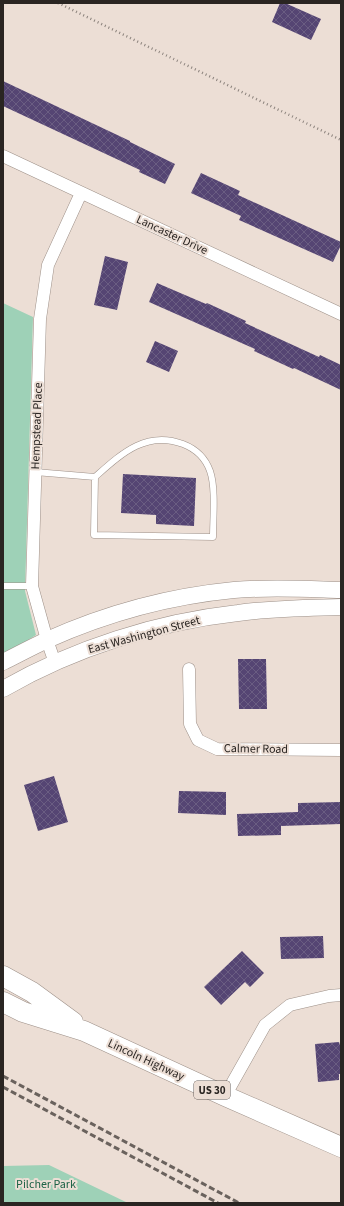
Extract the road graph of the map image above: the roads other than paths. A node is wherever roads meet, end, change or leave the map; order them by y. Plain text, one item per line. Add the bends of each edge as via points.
1 (3, 156) edge
2 (81, 193) junction
3 (341, 314) edge
4 (35, 472) junction
5 (95, 477) junction
6 (3, 586) edge
7 (32, 586) junction
8 (341, 590) edge
9 (341, 607) edge
10 (47, 640) junction
11 (3, 662) edge
12 (55, 663) junction
13 (189, 669) dead end
14 (3, 689) edge
15 (341, 750) edge
16 (3, 976) edge
17 (341, 995) edge
18 (3, 1002) edge
19 (84, 1031) junction
20 (225, 1096) junction
21 (341, 1147) edge

1 - 2 street, Lancaster Drive
2 - 3 street, Lancaster Drive
2 - 4 street, Hempstead Place via 48,265 40,319
4 - 5 lane
4 - 7 street, Hempstead Place
5 - 5 lane via 94,535 213,538 213,486 210,471 205,459 194,448 172,440 150,440 134,446 116,458
6 - 7 lane
7 - 10 street, Hempstead Place
8 - 10 street, East Washington Street via 235,590 200,594 126,612
9 - 12 street, East Washington Street via 273,609 203,618 133,635
10 - 11 street, East Washington Street
10 - 12 street, Hempstead Place
12 - 14 street, East Washington Street
13 - 15 street, Calmer Road via 190,724 198,740 217,749
16 - 19 main road, Lincoln Highway / US 30 via 32,992
17 - 20 street via 290,1005 265,1025
18 - 19 main road, Lincoln Highway / US 30 via 23,1012
19 - 20 main road, Lincoln Highway / US 30
20 - 21 main road, Lincoln Highway / US 30

